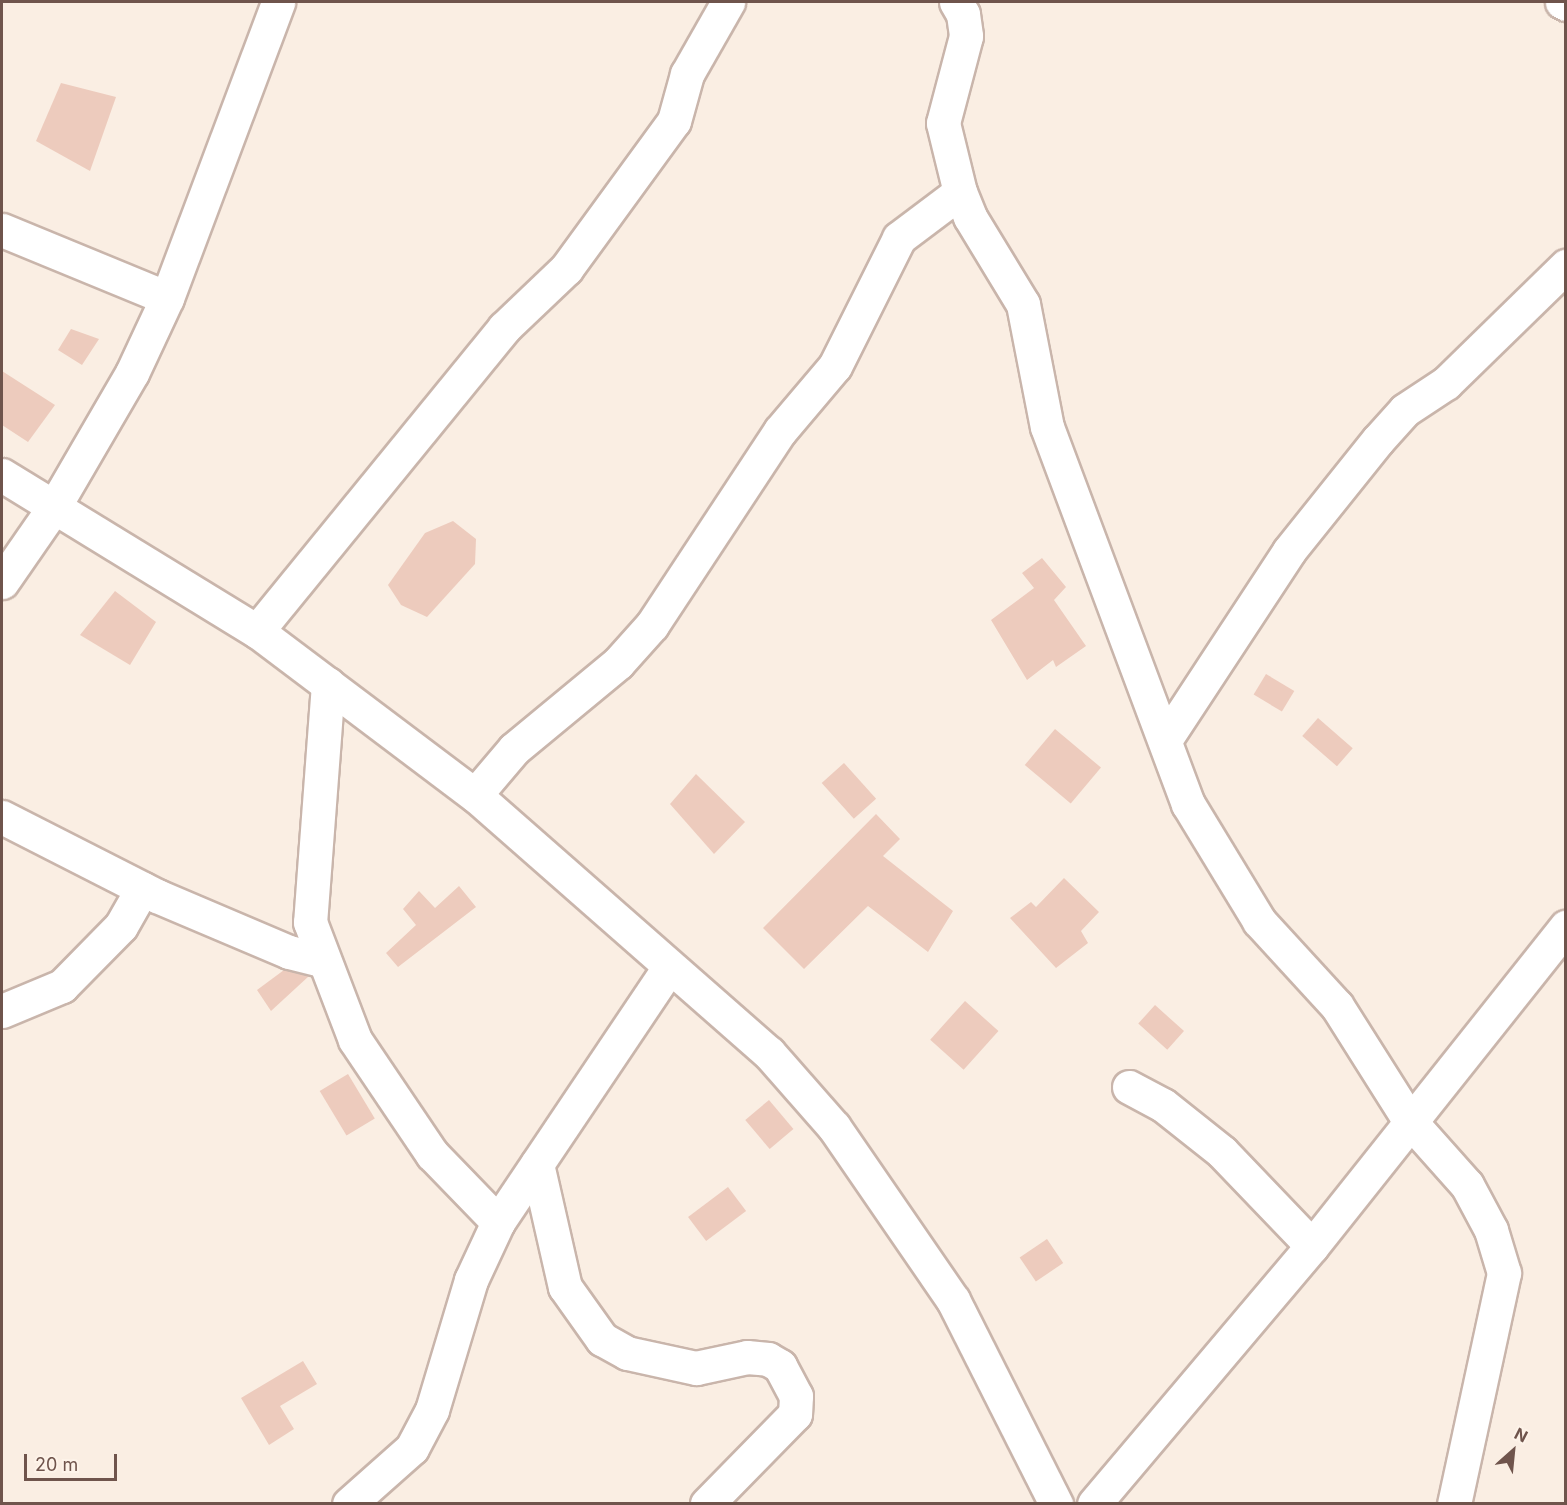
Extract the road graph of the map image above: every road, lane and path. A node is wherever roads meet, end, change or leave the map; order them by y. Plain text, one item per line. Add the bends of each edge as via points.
1 (278, 2) edge
2 (728, 2) edge
3 (956, 2) edge
4 (960, 192) junction
5 (2, 230) edge
6 (1566, 266) edge
7 (167, 298) junction
8 (2, 475) edge
9 (54, 507) junction
10 (2, 582) edge
11 (257, 631) junction
12 (328, 684) junction
13 (1165, 740) junction
14 (475, 795) junction
15 (2, 817) edge
16 (142, 889) junction
17 (1566, 927) edge
18 (322, 960) junction
19 (669, 968) junction
20 (2, 1011) edge
21 (1129, 1087) dead end
22 (1409, 1120) junction
23 (537, 1164) junction
24 (498, 1222) junction
25 (1312, 1246) junction
26 (350, 1503) edge
27 (707, 1503) edge
28 (1056, 1503) edge
29 (1094, 1503) edge
30 (1454, 1503) edge

1 - 7 street
2 - 11 street via 687,74 674,121 566,269 504,328
3 - 4 street via 963,14 966,36 943,123
4 - 13 street via 970,217 1023,304 1047,427 1093,561
4 - 14 street via 899,238 835,366 780,431 652,625 618,663 514,749
5 - 7 street
6 - 13 street via 1446,383 1405,410 1378,440 1289,551
7 - 9 street via 132,373
8 - 9 street
9 - 10 street
9 - 11 street
11 - 12 street
12 - 14 street
12 - 18 street via 310,922
13 - 22 street via 1188,804 1228,878 1259,921 1337,1006
14 - 19 street
15 - 16 street
16 - 18 street via 289,952
16 - 20 street via 121,926 62,986
17 - 22 street
18 - 24 street via 355,1040 395,1101 432,1154
19 - 23 street
19 - 28 street via 768,1053 834,1127 894,1207 953,1300
21 - 25 street via 1163,1105 1222,1152
22 - 25 street
22 - 30 street via 1482,1209 1504,1273
23 - 24 street
23 - 27 street via 565,1287 602,1339 627,1353 696,1368 747,1357 768,1359 780,1366 796,1396 795,1414
24 - 26 street via 471,1280 432,1410 412,1448
25 - 29 street

